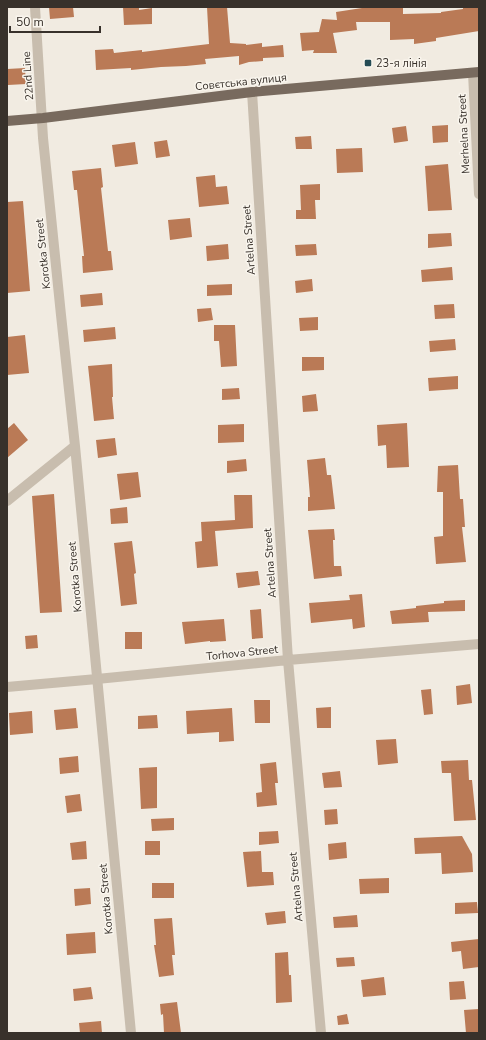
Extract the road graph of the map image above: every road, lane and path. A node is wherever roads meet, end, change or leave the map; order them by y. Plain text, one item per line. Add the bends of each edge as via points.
1 (35, 7) edge
2 (476, 73) edge
3 (252, 92) junction
4 (43, 118) junction
5 (7, 121) edge
6 (479, 194) edge
7 (75, 446) junction
8 (7, 501) edge
9 (479, 644) edge
10 (288, 660) junction
11 (97, 680) junction
12 (7, 687) edge
13 (131, 1033) edge
14 (321, 1033) edge

1 - 4 street, 22nd Line
2 - 3 main road, Совєтська вулиця
2 - 6 street, Merhelna Street
3 - 4 main road, Совєтська вулиця
3 - 10 street, Artelna Street
4 - 5 main road, Совєтська вулиця
4 - 7 street, Korotka Street
7 - 8 street
7 - 11 street, Korotka Street
9 - 10 street, Torhova Street
10 - 11 street, Torhova Street
10 - 14 street, Artelna Street
11 - 12 street, Torhova Street
11 - 13 street, Korotka Street

